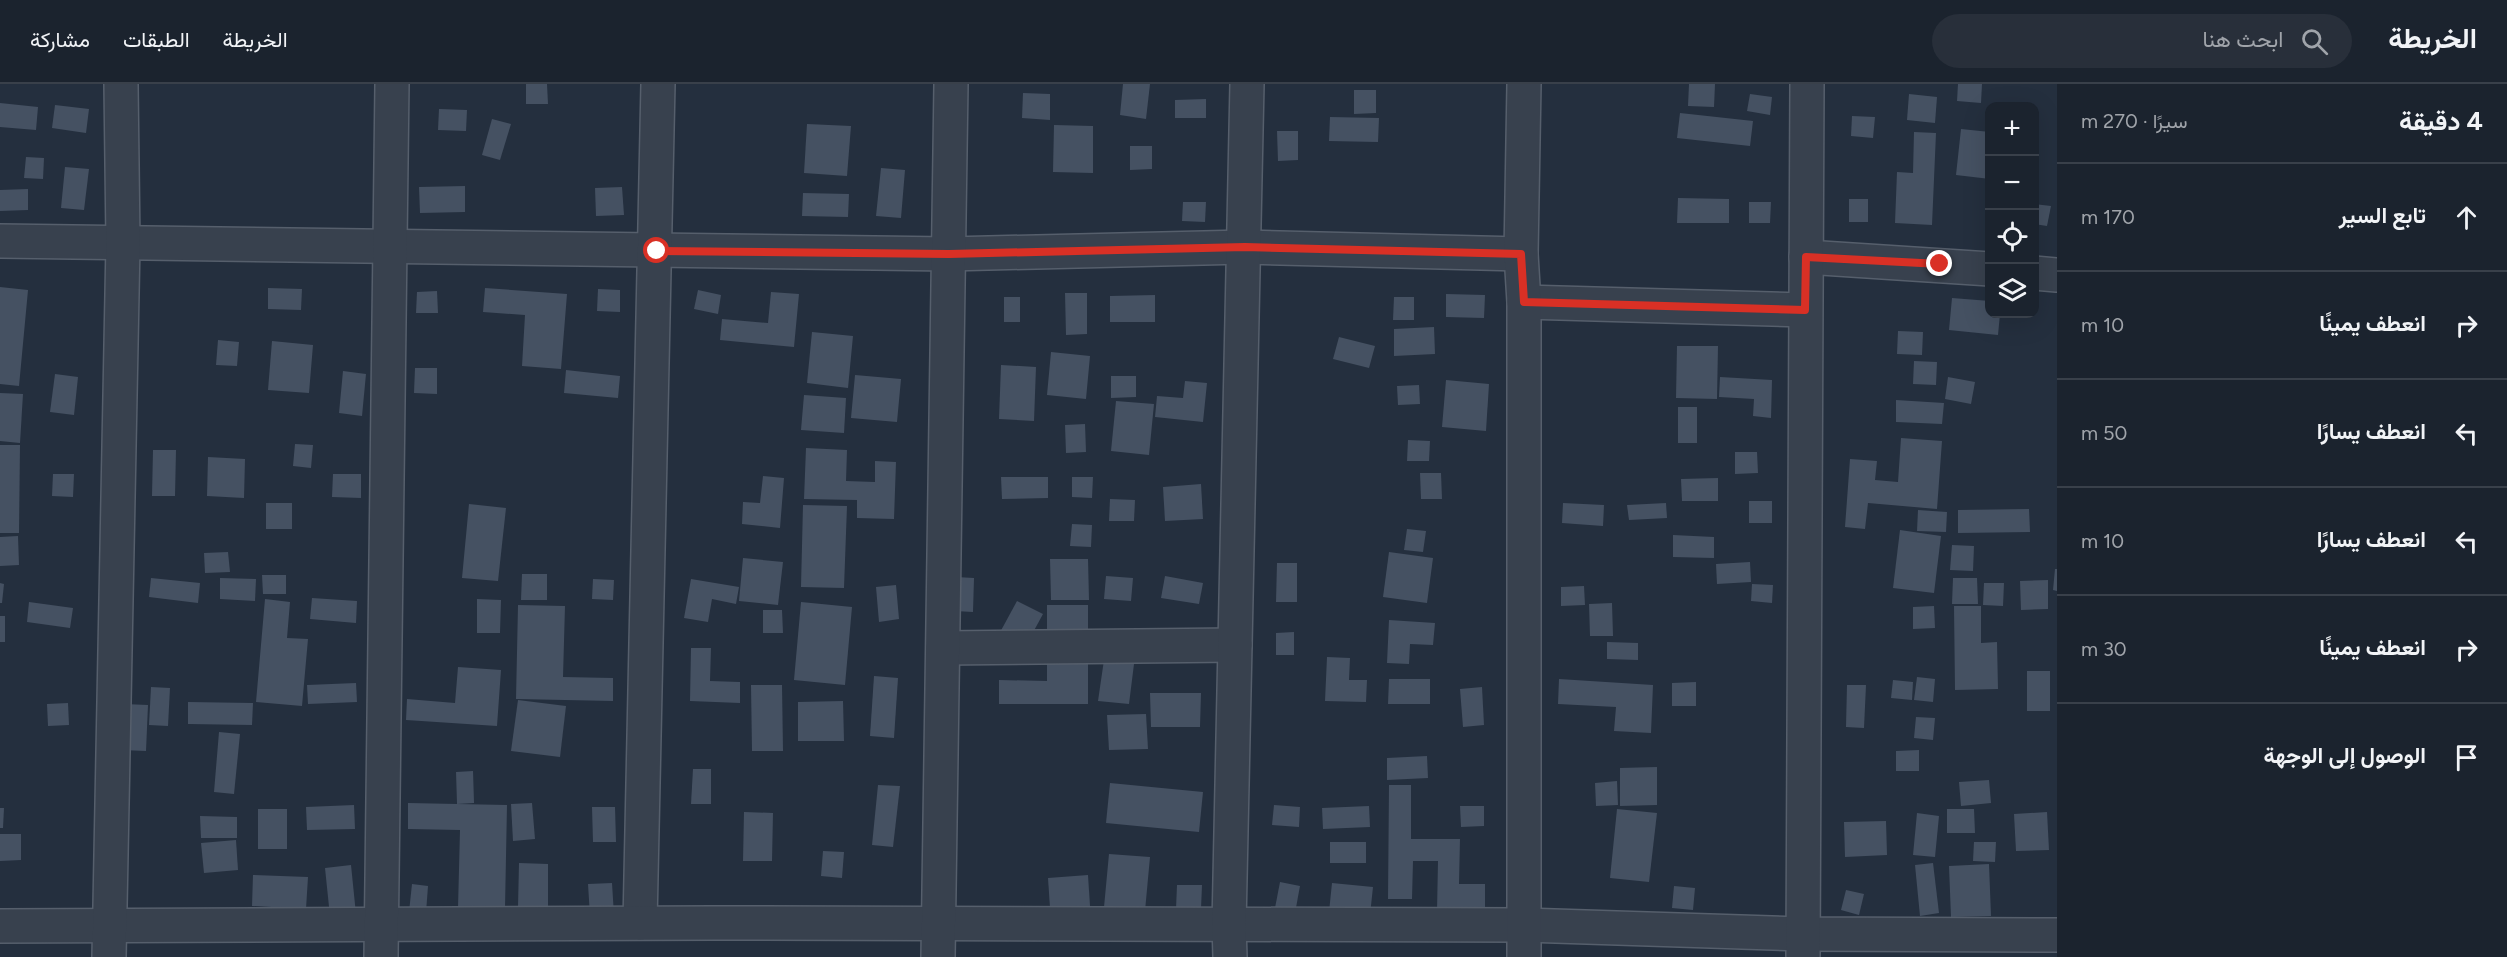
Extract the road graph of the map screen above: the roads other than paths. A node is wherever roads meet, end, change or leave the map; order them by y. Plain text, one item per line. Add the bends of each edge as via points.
1 (121, 84) edge
2 (392, 84) edge
3 (658, 84) edge
4 (951, 84) edge
5 (1247, 84) edge
6 (1524, 84) edge
7 (1807, 84) edge
8 (0, 241) edge
9 (123, 243) junction
10 (390, 246) junction
11 (1245, 247) junction
12 (657, 251) junction
13 (949, 254) junction
14 (1521, 254) junction
15 (1806, 257) junction
16 (1985, 269) edge
17 (2039, 273) edge
18 (2057, 275) edge
19 (1524, 302) junction
20 (1805, 310) junction
21 (1235, 645) junction
22 (943, 648) junction
23 (640, 923) junction
24 (940, 923) junction
25 (381, 924) junction
26 (1229, 924) junction
27 (0, 926) edge
28 (2057, 935) edge
29 (110, 941) edge
30 (1523, 941) edge
31 (1803, 946) edge
32 (381, 957) edge
33 (938, 957) edge
34 (1230, 957) edge

1 - 9 street
2 - 10 street
3 - 12 street
4 - 13 street
5 - 11 street
6 - 14 street
7 - 15 street
8 - 9 street
9 - 10 street
9 - 29 street
10 - 12 street
10 - 25 street
11 - 13 street
11 - 14 street
11 - 21 street
12 - 13 street
12 - 23 street
13 - 22 street
14 - 19 street
15 - 16 street
15 - 20 street
17 - 18 street
19 - 20 street
19 - 30 street
20 - 31 street
21 - 22 street
21 - 26 street
22 - 24 street
23 - 24 street
23 - 25 street
24 - 26 street
24 - 33 street
25 - 29 street
25 - 32 street
26 - 30 street
26 - 34 street
27 - 29 street
28 - 31 street
30 - 31 street

